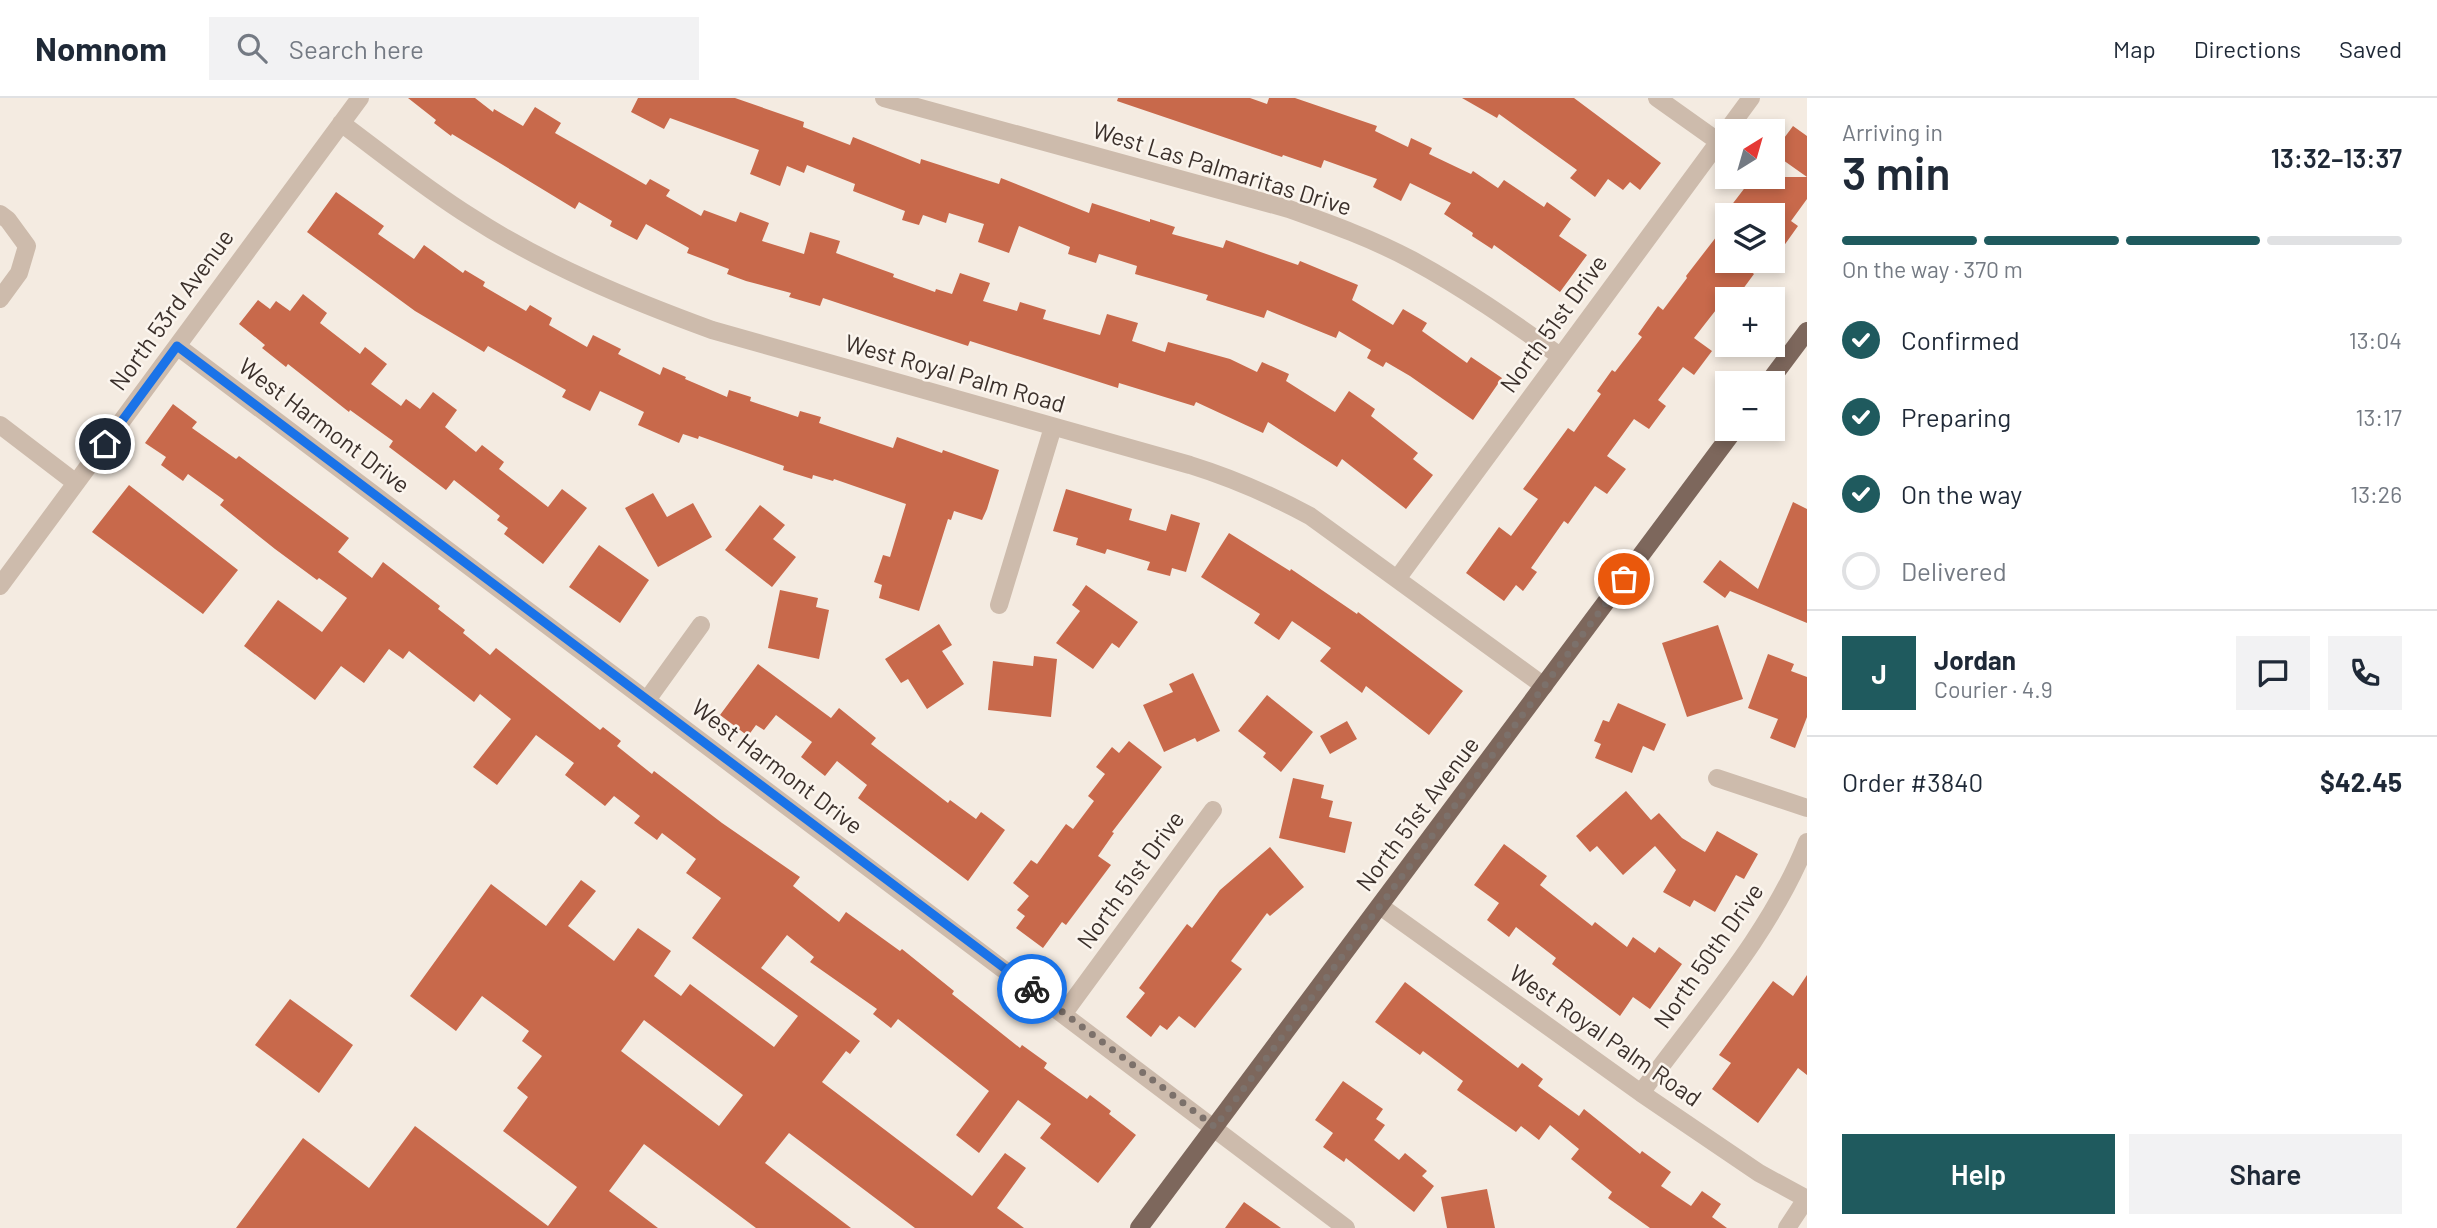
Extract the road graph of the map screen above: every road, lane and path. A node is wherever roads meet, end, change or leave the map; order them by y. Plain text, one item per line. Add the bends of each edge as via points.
1 (360, 98) edge
2 (884, 98) edge
3 (1657, 98) edge
4 (1751, 98) edge
5 (1736, 119) edge
6 (341, 123) junction
7 (1715, 139) edge
8 (1715, 147) edge
9 (0, 214) edge
10 (0, 299) edge
11 (1807, 331) edge
12 (177, 346) junction
13 (1560, 356) junction
14 (1777, 371) edge
15 (0, 425) edge
16 (1053, 427) junction
17 (1726, 441) edge
18 (76, 483) junction
19 (1397, 579) junction
20 (0, 586) edge
21 (999, 605) dead end
22 (701, 625) dead end
23 (1544, 687) junction
24 (647, 700) junction
25 (1717, 778) dead end
26 (1807, 808) edge
27 (1213, 810) dead end
28 (1807, 842) edge
29 (1380, 906) junction
30 (1064, 1013) junction
31 (1641, 1093) junction
32 (1215, 1127) junction
33 (1806, 1199) edge
34 (1139, 1228) edge
35 (1346, 1228) edge
36 (1787, 1228) edge

1 - 6 street, North 53rd Avenue
2 - 13 street, West Las Palmaritas Drive via 1330,224 1411,259 1483,301
3 - 7 street
4 - 5 street, North 51st Drive
6 - 12 street, North 53rd Avenue
6 - 16 street, West Royal Palm Road via 473,219 560,266 657,310 712,330
8 - 13 street, North 51st Drive
9 - 10 street via 27,246 19,273
11 - 14 main road
12 - 18 street, North 53rd Avenue
12 - 24 street, West Harmont Drive
13 - 19 street, North 51st Drive
15 - 18 street
16 - 19 street, West Royal Palm Road via 1214,473 1268,494 1310,516
16 - 21 street
17 - 23 main road, North 51st Avenue
18 - 20 street, North 53rd Avenue
19 - 23 street, West Royal Palm Road
22 - 24 street
23 - 29 main road, North 51st Avenue
24 - 30 street, West Harmont Drive
25 - 26 street
27 - 30 street, North 51st Drive
28 - 31 street, North 50th Drive via 1782,897
29 - 31 street, West Royal Palm Road
29 - 32 main road, North 51st Avenue
30 - 32 street, West Harmont Drive
31 - 33 street, West Royal Palm Road via 1759,1173
32 - 34 main road, North 51st Avenue
32 - 35 street, West Harmont Drive
33 - 36 street

